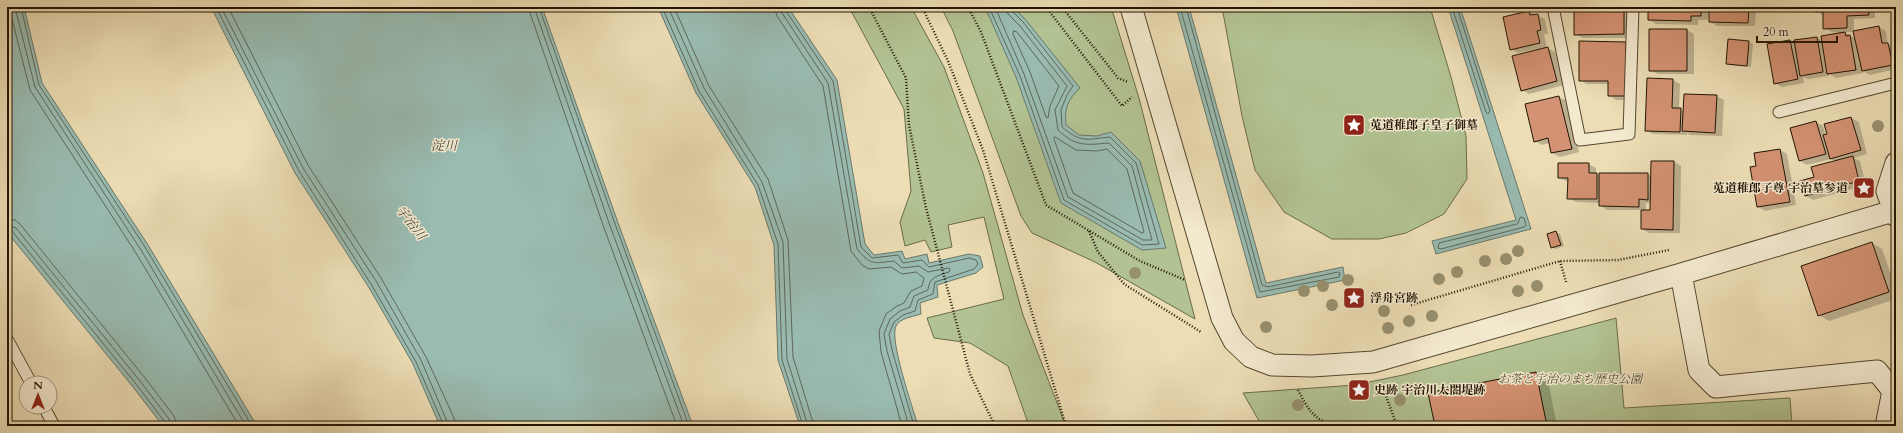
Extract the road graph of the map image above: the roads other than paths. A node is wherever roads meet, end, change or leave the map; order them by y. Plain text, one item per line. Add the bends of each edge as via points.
1 (1131, 7) edge
2 (1554, 7) edge
3 (1633, 7) edge
4 (1896, 83) edge
5 (1779, 112) dead end
6 (1896, 164) edge
7 (1895, 213) edge
8 (1681, 274) junction
9 (7, 339) edge
10 (27, 375) edge
11 (48, 415) edge
12 (54, 426) edge
13 (1886, 426) edge

1 - 8 street via 1222,318 1234,341 1251,357 1272,365 1312,366 1373,362
2 - 3 lane via 1580,140 1629,134
4 - 5 lane
6 - 7 street via 1887,191
7 - 8 street
8 - 13 street via 1699,370 1716,387 1876,371 1893,391
9 - 10 lane
11 - 12 lane

